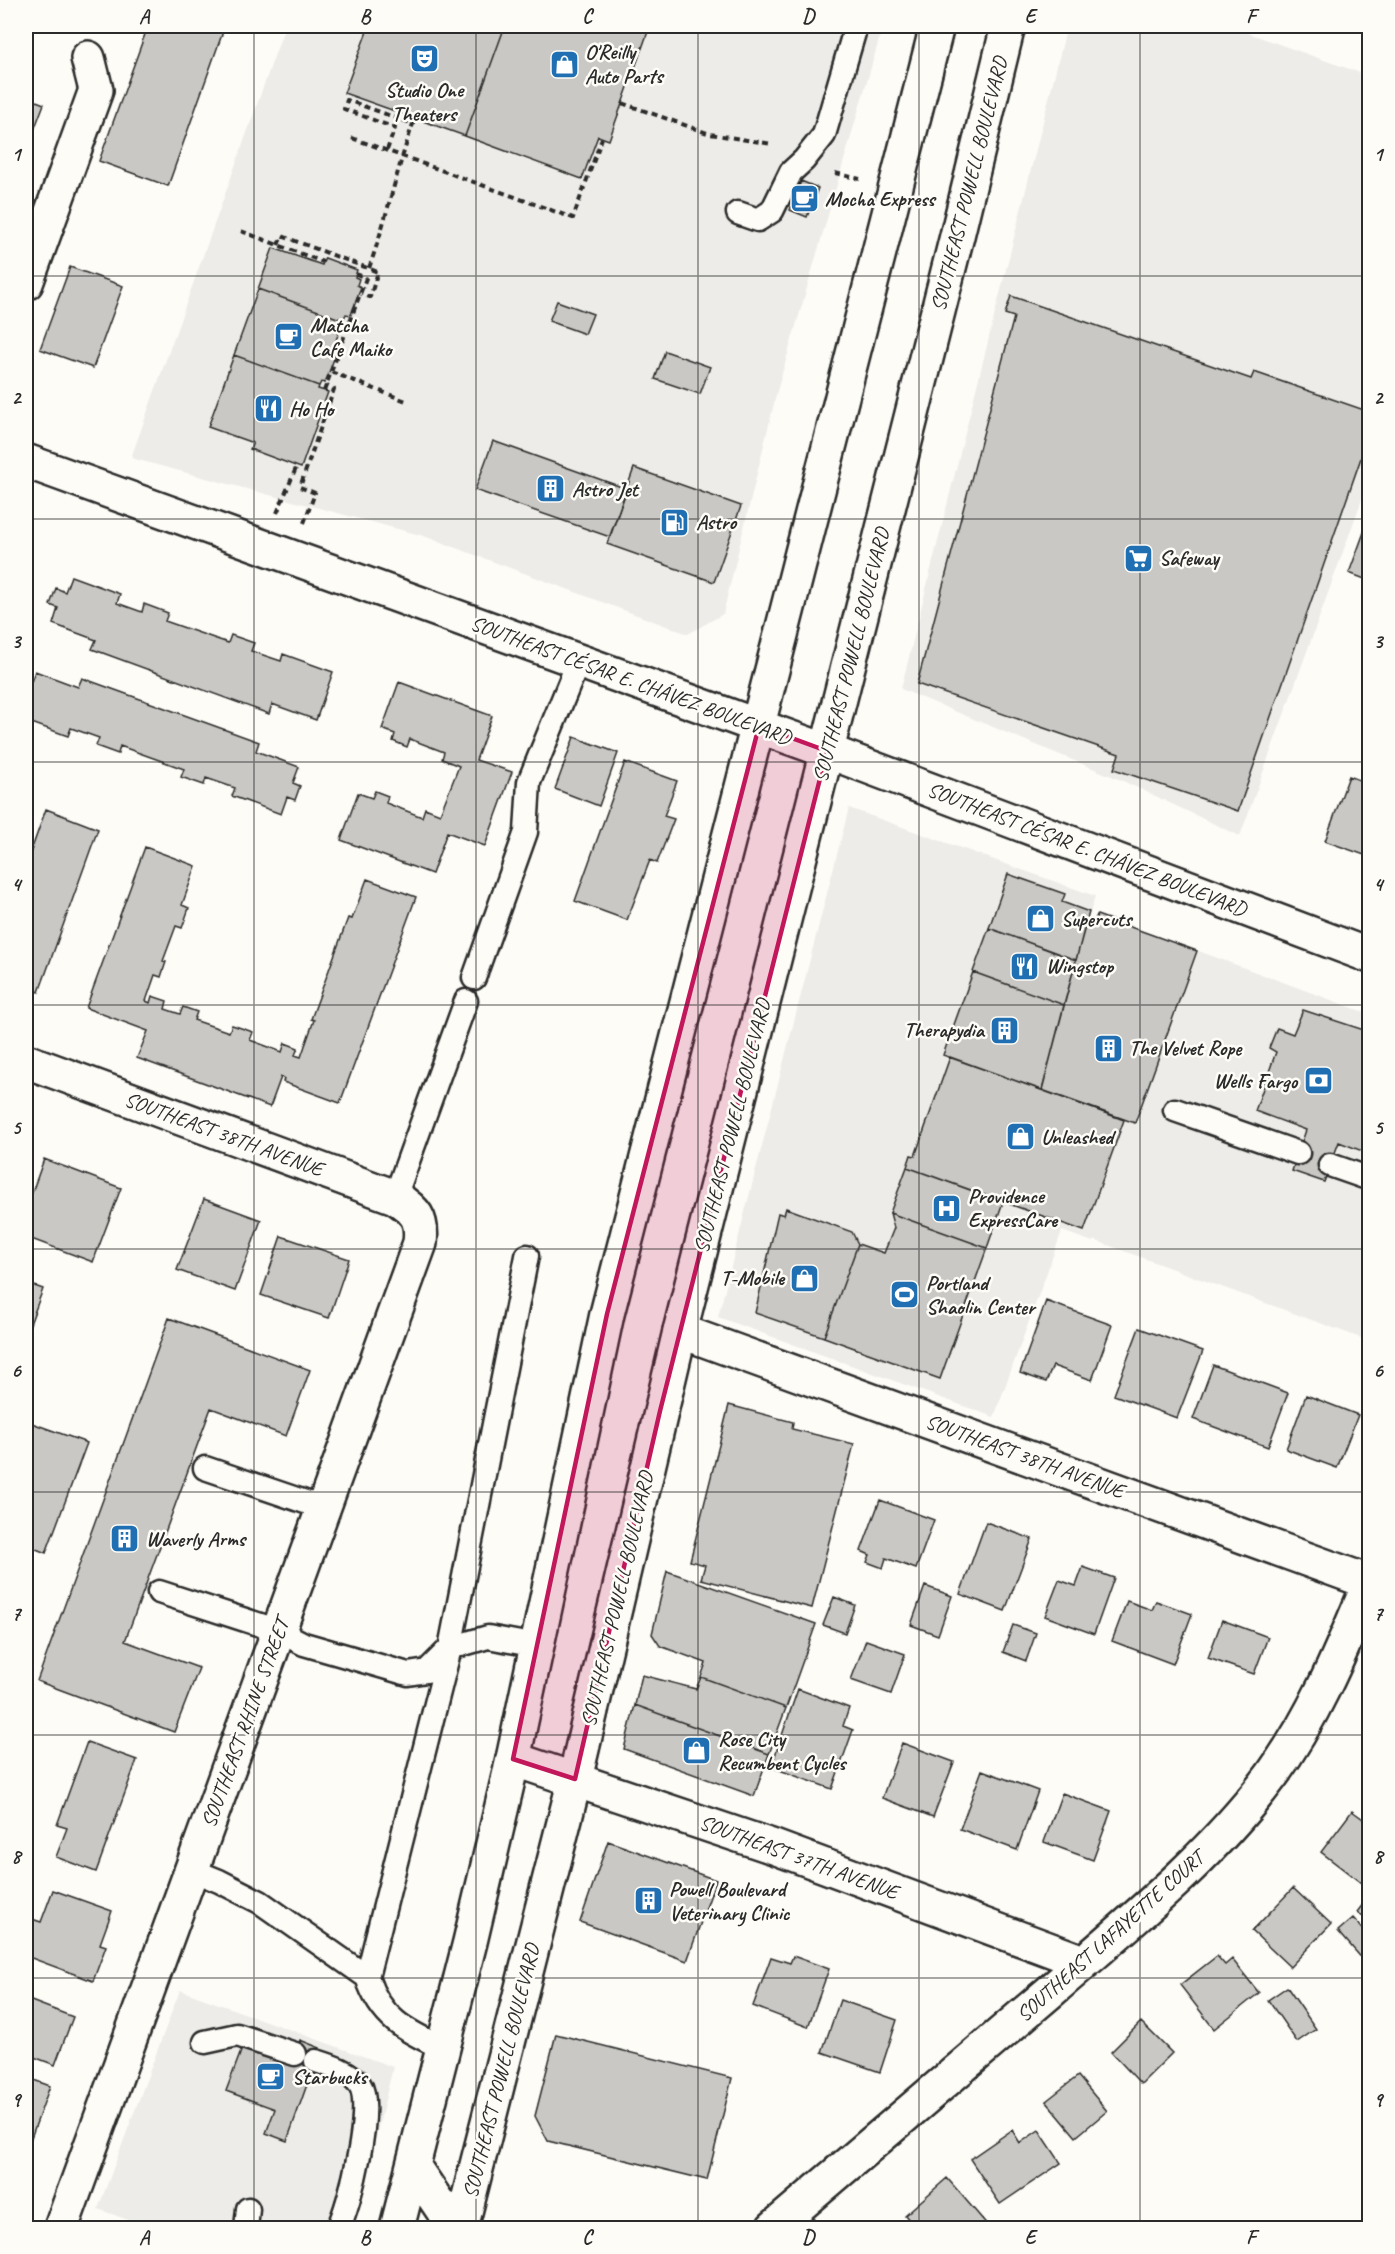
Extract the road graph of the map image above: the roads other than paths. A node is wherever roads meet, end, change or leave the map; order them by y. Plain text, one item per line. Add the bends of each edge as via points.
1 (856, 26) edge
2 (937, 26) edge
3 (1008, 26) edge
4 (88, 58) dead end
5 (738, 213) dead end
6 (26, 283) edge
7 (26, 461) edge
8 (579, 660) junction
9 (759, 726) junction
10 (827, 751) junction
11 (1370, 957) edge
12 (474, 978) dead end
13 (466, 1001) dead end
14 (26, 1062) edge
15 (1174, 1110) dead end
16 (1298, 1153) dead end
17 (1330, 1165) dead end
18 (1370, 1179) edge
19 (406, 1206) junction
20 (527, 1256) dead end
21 (680, 1331) junction
22 (205, 1468) dead end
23 (323, 1508) junction
24 (1369, 1582) edge
25 (159, 1592) dead end
26 (279, 1631) junction
27 (537, 1646) junction
28 (450, 1648) junction
29 (513, 1759) junction
30 (575, 1779) junction
31 (192, 1870) junction
32 (1083, 1962) junction
33 (367, 1977) junction
34 (205, 2042) dead end
35 (443, 2048) junction
36 (413, 2166) junction
37 (61, 2229) edge
38 (338, 2229) edge
39 (397, 2229) edge
40 (455, 2229) edge
41 (461, 2229) edge
42 (773, 2229) edge

1 - 5 lane via 825,135 791,172 772,211 758,220
2 - 9 main road
3 - 10 main road, SOUTHEAST POWELL BOULEVARD
4 - 6 main road via 96,90
7 - 8 main road, SOUTHEAST CÉSAR E. CHÁVEZ BOULEVARD
8 - 9 main road, SOUTHEAST CÉSAR E. CHÁVEZ BOULEVARD
8 - 12 lane via 529,782 526,832
9 - 10 main road, SOUTHEAST CÉSAR E. CHÁVEZ BOULEVARD
9 - 27 main road via 607,1314
10 - 11 main road, SOUTHEAST CÉSAR E. CHÁVEZ BOULEVARD
10 - 21 main road, SOUTHEAST POWELL BOULEVARD
13 - 19 lane
14 - 19 main road, SOUTHEAST 38TH AVENUE
15 - 16 lane
17 - 18 lane
19 - 23 main road, SOUTHEAST RHINE STREET via 421,1229 420,1243
20 - 28 lane
21 - 24 main road, SOUTHEAST 38TH AVENUE
21 - 30 main road, SOUTHEAST POWELL BOULEVARD
22 - 23 lane
23 - 26 main road, SOUTHEAST RHINE STREET
24 - 32 main road, SOUTHEAST LAFAYETTE COURT via 1335,1667 1303,1728 1261,1789 1186,1872
25 - 26 lane
26 - 28 lane via 304,1644 408,1674 427,1671
26 - 31 main road, SOUTHEAST RHINE STREET
27 - 28 lane via 488,1637
27 - 29 main road
28 - 33 lane
29 - 30 main road, SOUTHEAST 37TH AVENUE
29 - 35 main road
30 - 32 main road, SOUTHEAST 37TH AVENUE via 774,1847
30 - 41 main road, SOUTHEAST POWELL BOULEVARD
31 - 33 lane via 260,1902
31 - 37 main road, SOUTHEAST RHINE STREET
32 - 42 main road, SOUTHEAST LAFAYETTE COURT
33 - 35 lane via 372,1995 383,2010 412,2034
34 - 38 lane via 237,2036 340,2069 360,2085 364,2121 349,2202
35 - 36 main road
36 - 39 main road
36 - 40 main road

